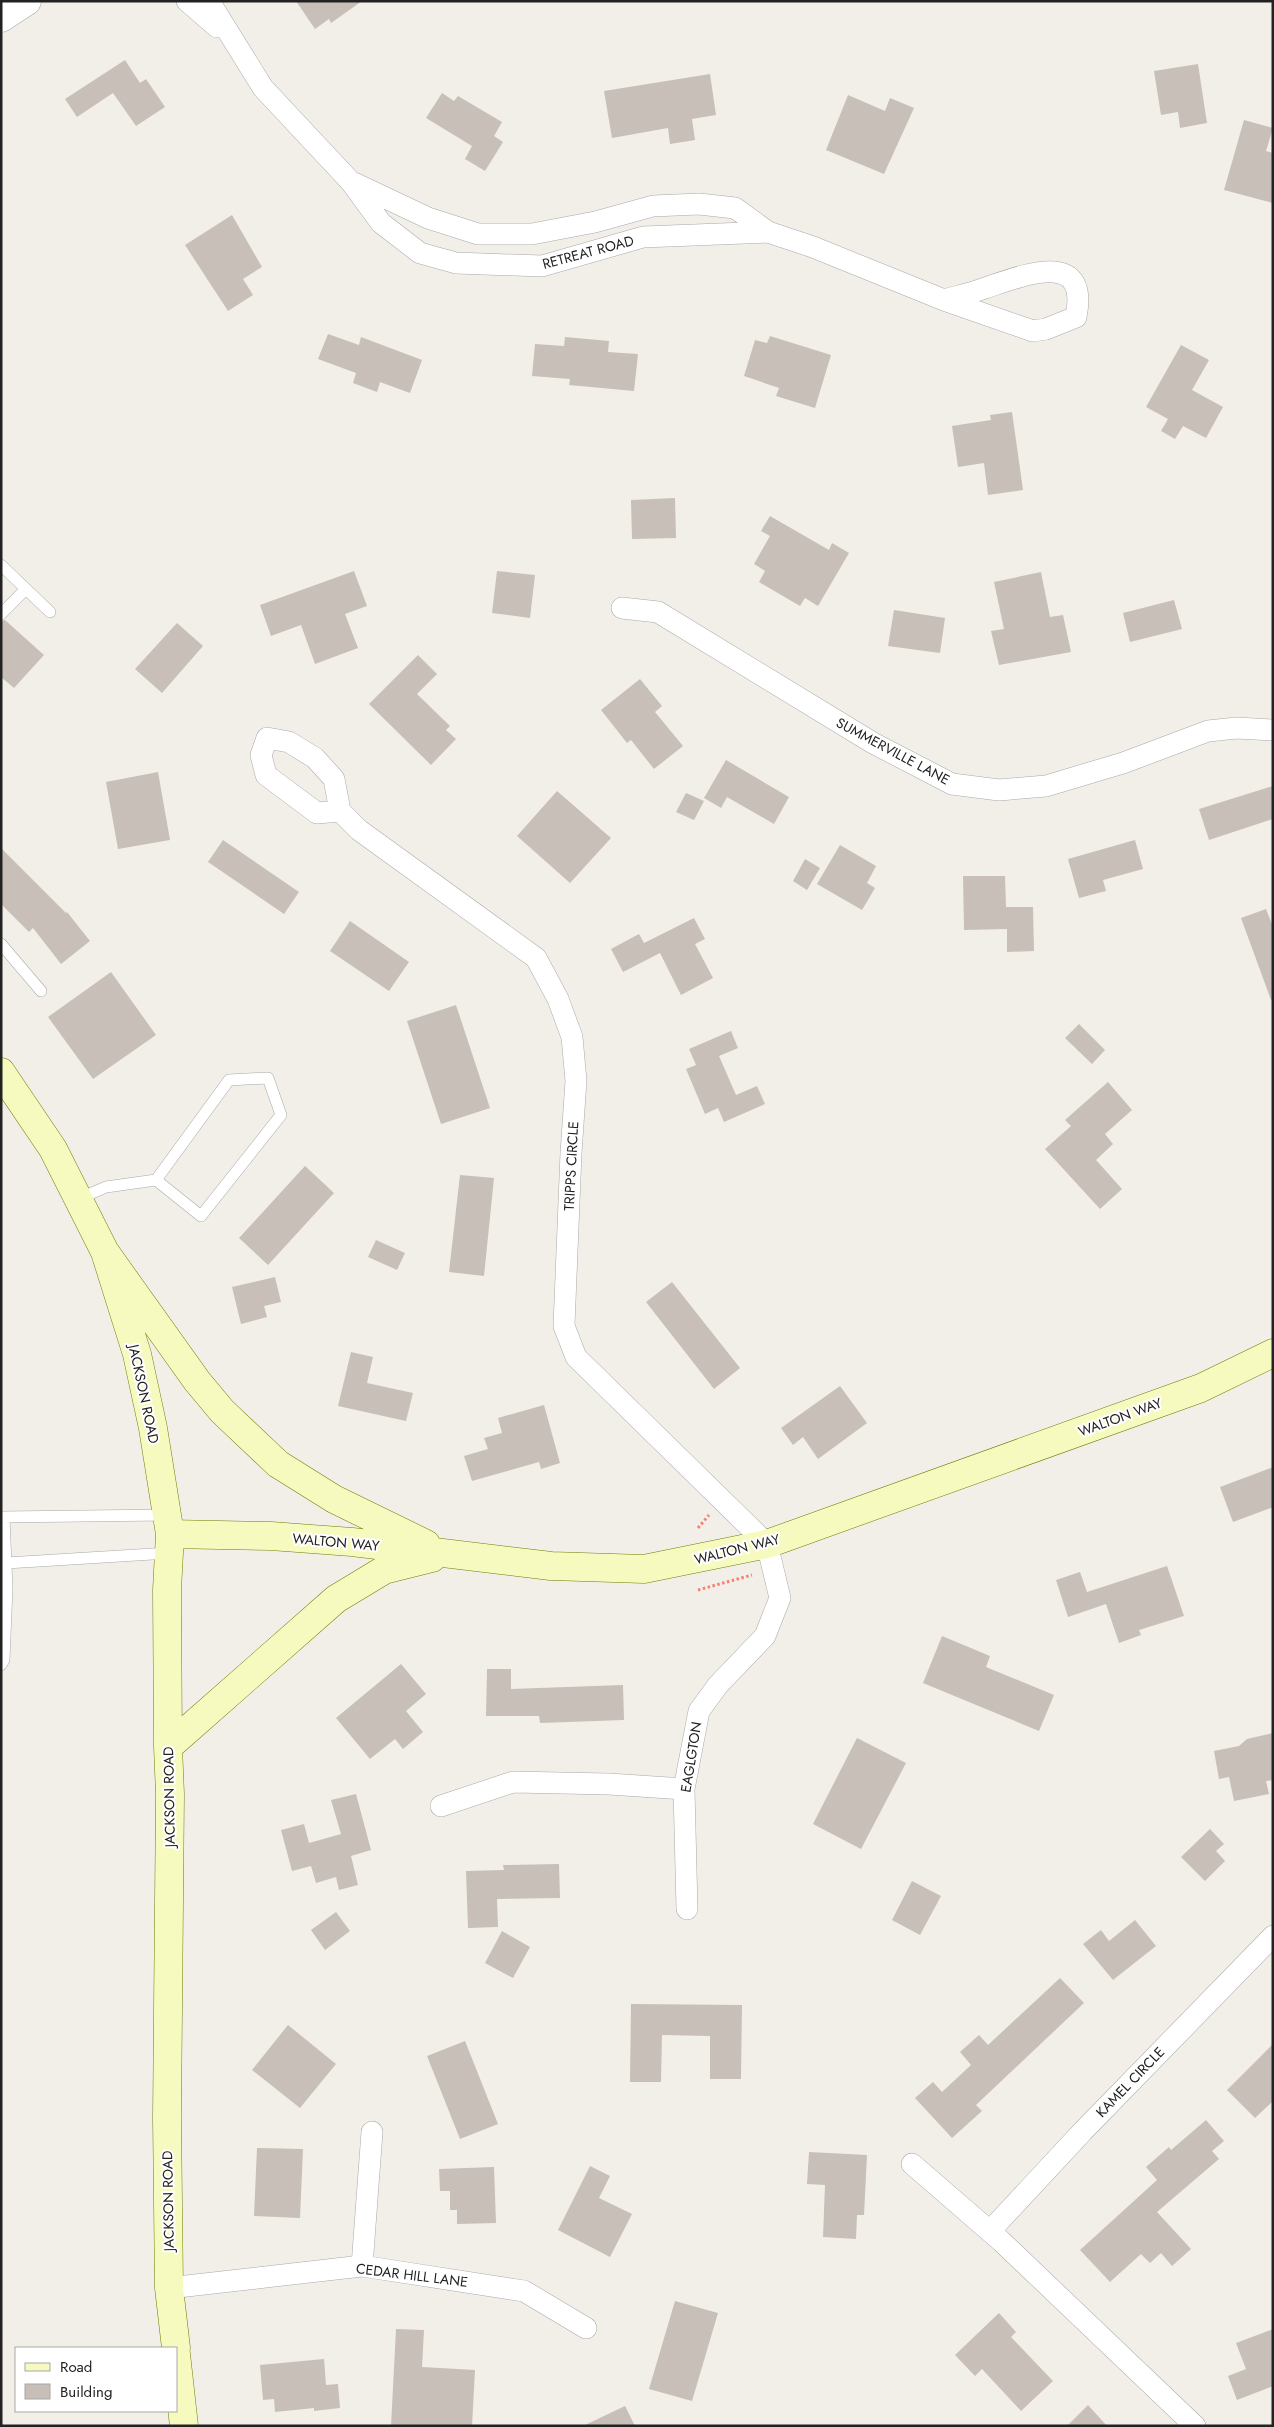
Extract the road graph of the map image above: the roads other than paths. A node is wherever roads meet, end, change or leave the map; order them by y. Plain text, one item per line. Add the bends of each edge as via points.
1 (27, 1) edge
2 (187, 1) edge
3 (209, 1) edge
4 (1, 18) edge
5 (233, 41) junction
6 (351, 182) junction
7 (768, 232) junction
8 (944, 300) junction
9 (1, 565) edge
10 (26, 589) junction
11 (622, 608) dead end
12 (50, 612) dead end
13 (1, 614) edge
14 (1273, 730) edge
15 (340, 811) dead end
16 (1, 944) edge
17 (5, 956) edge
18 (41, 991) dead end
19 (1, 1072) edge
20 (156, 1180) junction
21 (78, 1199) junction
22 (105, 1252) junction
23 (1273, 1353) edge
24 (2, 1518) edge
25 (168, 1534) junction
26 (448, 1554) junction
27 (770, 1557) junction
28 (6, 1563) junction
29 (1, 1665) edge
30 (168, 1747) junction
31 (684, 1789) junction
32 (441, 1806) dead end
33 (687, 1909) dead end
34 (1273, 1936) edge
35 (372, 2132) dead end
36 (912, 2164) dead end
37 (990, 2231) junction
38 (362, 2266) junction
39 (169, 2288) junction
40 (586, 2328) dead end
41 (176, 2347) edge
42 (178, 2372) edge
43 (184, 2426) edge
44 (1195, 2426) edge

1 - 4 street
2 - 5 street, RETREAT ROAD
3 - 5 street, RETREAT ROAD
5 - 6 street, RETREAT ROAD via 263,88
6 - 7 street, RETREAT ROAD via 428,218 478,234 532,234 595,222 653,206 699,204 735,208
6 - 7 street, RETREAT ROAD via 381,223 412,247 420,253 456,263 542,266 644,237
7 - 8 street, RETREAT ROAD via 822,250
8 - 8 street, RETREAT ROAD via 1033,331 1046,330 1076,317 1079,303 1076,285 1068,275 1051,271 1003,280
9 - 10 lane
10 - 12 lane
10 - 13 lane
11 - 14 street, SUMMERVILLE LANE via 658,612 873,743 952,784 999,790 1046,786 1123,763 1208,732 1237,728
15 - 27 street, TRIPPS CIRCLE via 359,830 536,958 558,999 572,1037 576,1080 564,1326 576,1356
16 - 17 lane
17 - 18 lane
19 - 21 main road via 53,1148
20 - 20 lane via 229,1080 268,1078 281,1115 201,1216
20 - 21 lane via 106,1187
21 - 22 main road
22 - 25 main road, JACKSON ROAD via 137,1354 153,1428
22 - 26 main road via 197,1382 222,1411 278,1464 334,1498
23 - 27 main road, WALTON WAY via 1201,1388
24 - 25 lane
24 - 28 lane
25 - 26 main road, WALTON WAY via 343,1541
25 - 28 lane
25 - 30 main road, JACKSON ROAD
26 - 27 main road, WALTON WAY via 551,1566 644,1569
26 - 30 main road via 384,1570 336,1599
27 - 31 street, EAGLGTON via 780,1598 765,1636 718,1684 699,1711
28 - 29 lane via 4,1660
30 - 39 main road, JACKSON ROAD
31 - 32 street via 513,1782
31 - 33 street, EAGLGTON
34 - 37 street, KAMEL CIRCLE
35 - 38 street
36 - 37 street
37 - 44 street
38 - 39 street, CEDAR HILL LANE
38 - 40 street, CEDAR HILL LANE via 524,2291
39 - 41 main road, JACKSON ROAD
42 - 43 main road

